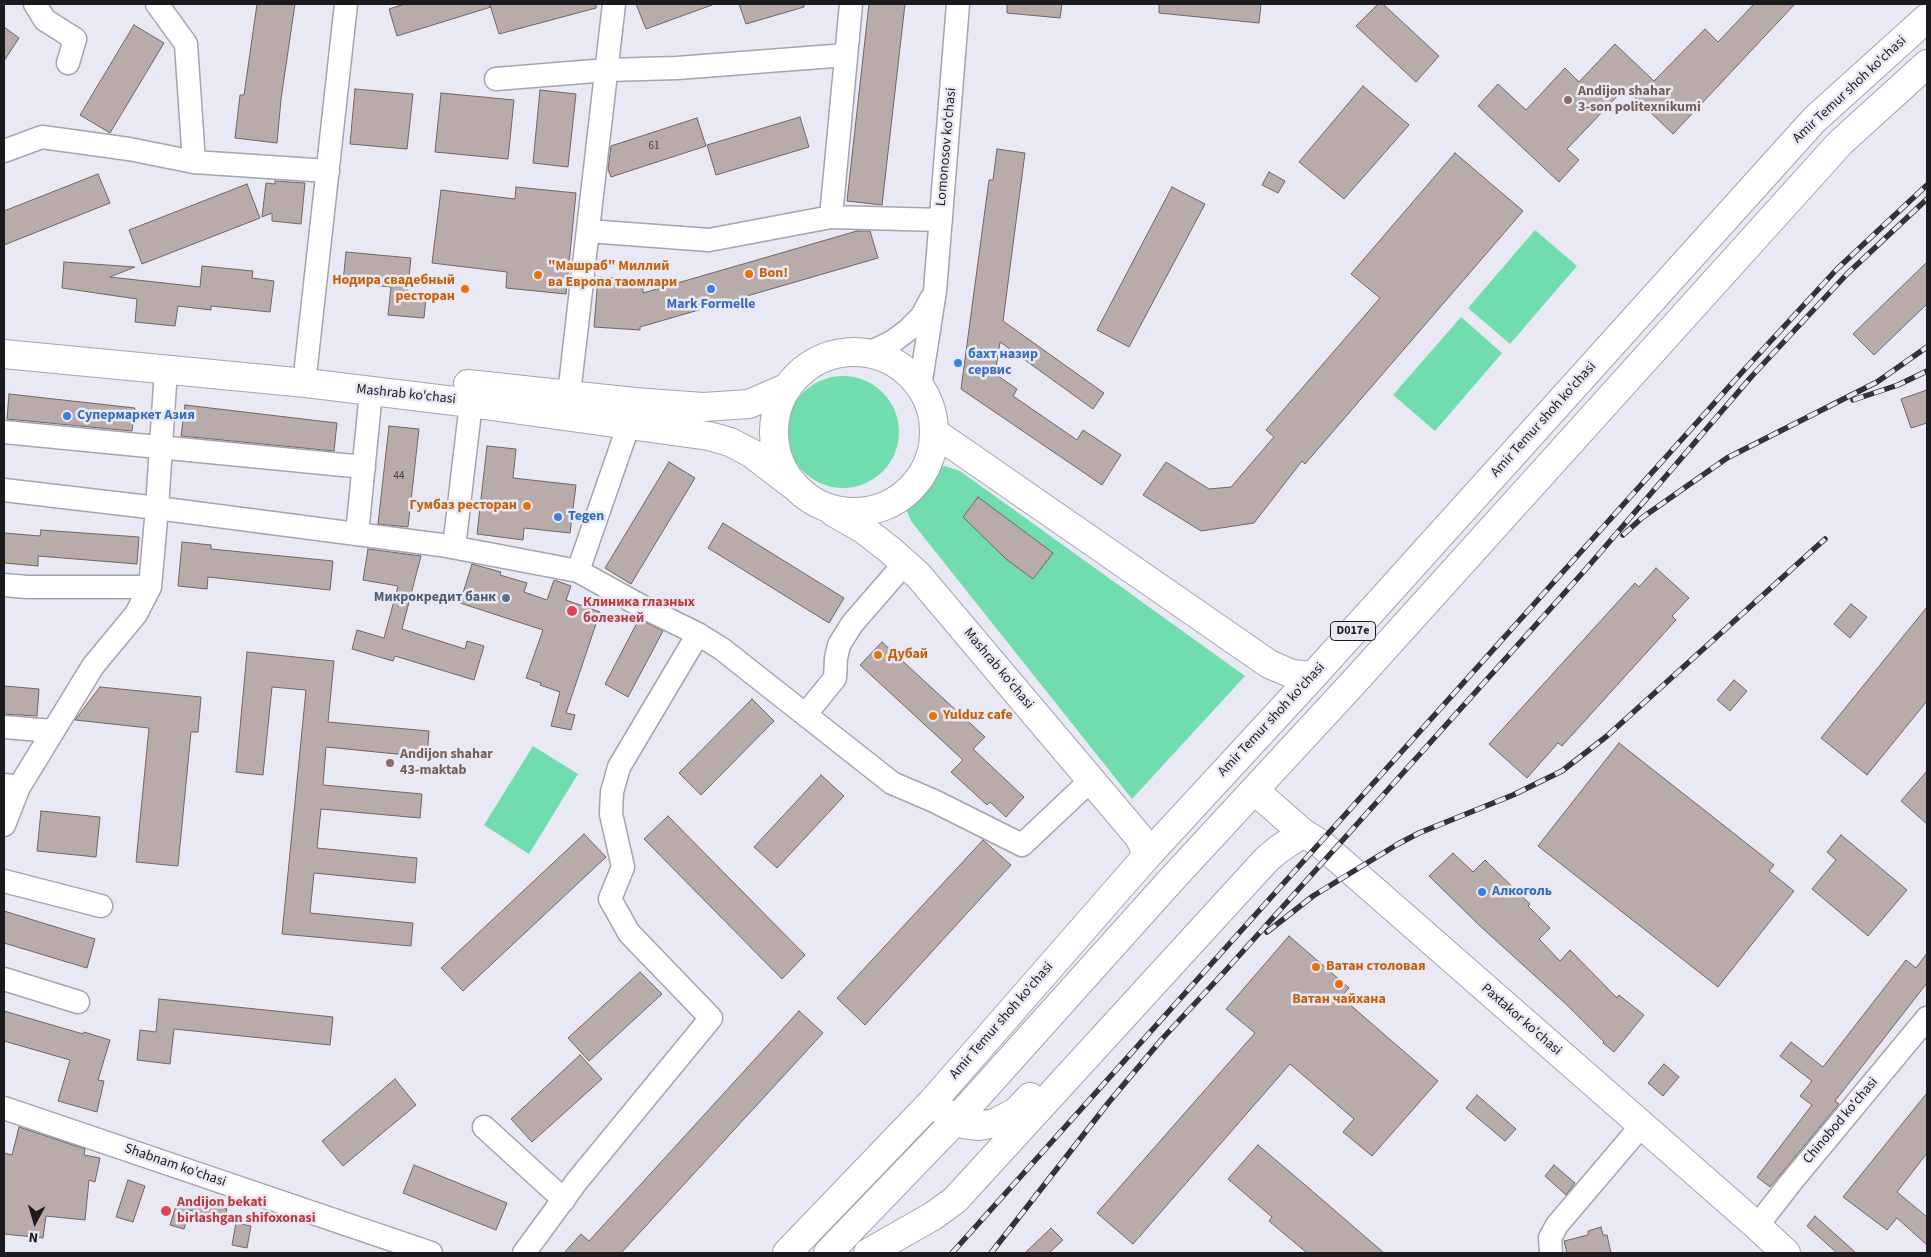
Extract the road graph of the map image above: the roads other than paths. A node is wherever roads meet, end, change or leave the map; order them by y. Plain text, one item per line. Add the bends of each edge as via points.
1 (35, 4) edge
2 (157, 4) edge
3 (346, 4) edge
4 (614, 4) edge
5 (851, 4) edge
6 (958, 4) edge
7 (1927, 18) edge
8 (846, 54) junction
9 (68, 63) dead end
10 (1927, 64) edge
11 (607, 70) junction
12 (496, 79) dead end
13 (4, 151) edge
14 (194, 162) junction
15 (328, 171) junction
16 (831, 217) junction
17 (941, 220) junction
18 (588, 231) junction
19 (935, 291) junction
20 (4, 335) edge
21 (4, 354) edge
22 (868, 354) junction
23 (306, 366) junction
24 (166, 369) junction
25 (788, 387) junction
26 (920, 387) junction
27 (371, 392) junction
28 (569, 394) junction
29 (471, 403) junction
30 (629, 424) junction
31 (4, 432) edge
32 (934, 432) junction
33 (160, 448) junction
34 (364, 467) junction
35 (793, 485) junction
36 (4, 490) edge
37 (823, 506) junction
38 (157, 508) junction
39 (357, 534) junction
40 (454, 547) junction
41 (905, 563) junction
42 (578, 571) junction
43 (4, 585) edge
44 (150, 588) junction
45 (698, 634) junction
46 (1313, 676) junction
47 (806, 714) junction
48 (4, 727) edge
49 (53, 731) junction
50 (1092, 780) junction
51 (12, 786) edge
52 (1254, 790) junction
53 (4, 825) edge
54 (1303, 833) junction
55 (1146, 857) junction
56 (4, 881) edge
57 (101, 906) dead end
58 (4, 979) edge
59 (78, 1002) dead end
60 (1927, 1018) edge
61 (932, 1102) junction
62 (4, 1108) edge
63 (955, 1121) junction
64 (1642, 1125) junction
65 (484, 1127) dead end
66 (564, 1200) junction
67 (1757, 1226) junction
68 (431, 1253) edge
69 (524, 1253) edge
70 (787, 1253) edge
71 (828, 1253) edge
72 (868, 1253) edge
73 (1551, 1253) edge
74 (1786, 1253) edge

1 - 9 street via 45,20 75,39
2 - 14 street via 186,44
3 - 15 street
4 - 11 street
5 - 8 street
6 - 17 street, Lomonosov koʻchasi
7 - 46 main road, Amir Temur shoh ko'chasi / D017e via 1814,120
8 - 11 street via 677,68
8 - 16 street
10 - 52 main road, D017e via 1840,142
11 - 12 street
11 - 18 street
13 - 14 street via 42,137
14 - 15 street
15 - 23 street
16 - 17 street
16 - 18 street via 709,240
17 - 19 street, Lomonosov koʻchasi
18 - 28 street
19 - 22 street via 918,320 892,342
19 - 26 street, Lomonosov koʻchasi
20 - 23 main road, Mashrab ko'chasi
21 - 24 main road, Mashrab ko'chasi
22 - 25 main road, Mashrab ko'chasi via 846,353 823,358 803,370
22 - 26 main road, Mashrab ko'chasi via 900,367
23 - 28 main road, Mashrab ko'chasi
24 - 27 main road, Mashrab ko'chasi
24 - 33 street
25 - 28 main road, Mashrab ko'chasi via 749,404 703,407
25 - 35 main road, Mashrab ko'chasi via 776,410 774,437 779,462
26 - 32 main road, Mashrab ko'chasi via 930,408
27 - 29 main road, Mashrab ko'chasi
27 - 34 street
29 - 30 main road, Mashrab ko'chasi
29 - 40 street
30 - 35 main road, Mashrab ko'chasi via 730,442 752,453
30 - 42 street
31 - 33 street
32 - 37 main road, Mashrab ko'chasi via 930,458 918,481 899,499 875,510 849,512
32 - 46 main road via 1269,664 1292,674
33 - 34 street
33 - 38 street
34 - 39 street
35 - 37 main road, Mashrab ko'chasi
36 - 38 street
37 - 41 main road, Mashrab ko'chasi via 863,529
38 - 39 street
38 - 44 street
39 - 40 street
40 - 42 street
41 - 47 street via 852,624 839,645 836,678
41 - 50 main road, Mashrab ko'chasi
42 - 45 street
43 - 44 street
44 - 49 street via 136,614 93,666
45 - 47 street
45 - 66 street via 619,768 612,792 611,814 624,867 610,899 629,933 711,1018
46 - 55 main road, Amir Temur shoh ko'chasi / D017e
47 - 50 street via 892,783 1022,845
48 - 49 street
49 - 51 street
50 - 55 main road, Mashrab ko'chasi via 1144,844
51 - 53 street
52 - 54 main road, Paxtakor ko'chasi
52 - 63 main road, D017e
54 - 63 main road via 1280,836 1267,842 1016,1112 996,1124 979,1126
54 - 64 main road, Paxtakor ko'chasi via 1321,844
54 - 72 main road via 1267,859 955,1200
55 - 61 main road, Amir Temur shoh ko'chasi / D017e
56 - 57 street
58 - 59 street
60 - 67 street, Chinobod ko'chasi
61 - 63 main road
61 - 70 main road, Amir Temur shoh ko'chasi / D017e
62 - 68 street, Shabnam ko'chasi
63 - 71 main road, D017e
64 - 67 main road, Paxtakor ko'chasi
64 - 73 street via 1557,1225 1550,1238
65 - 66 street
66 - 69 street
67 - 74 main road, Paxtakor ko'chasi

